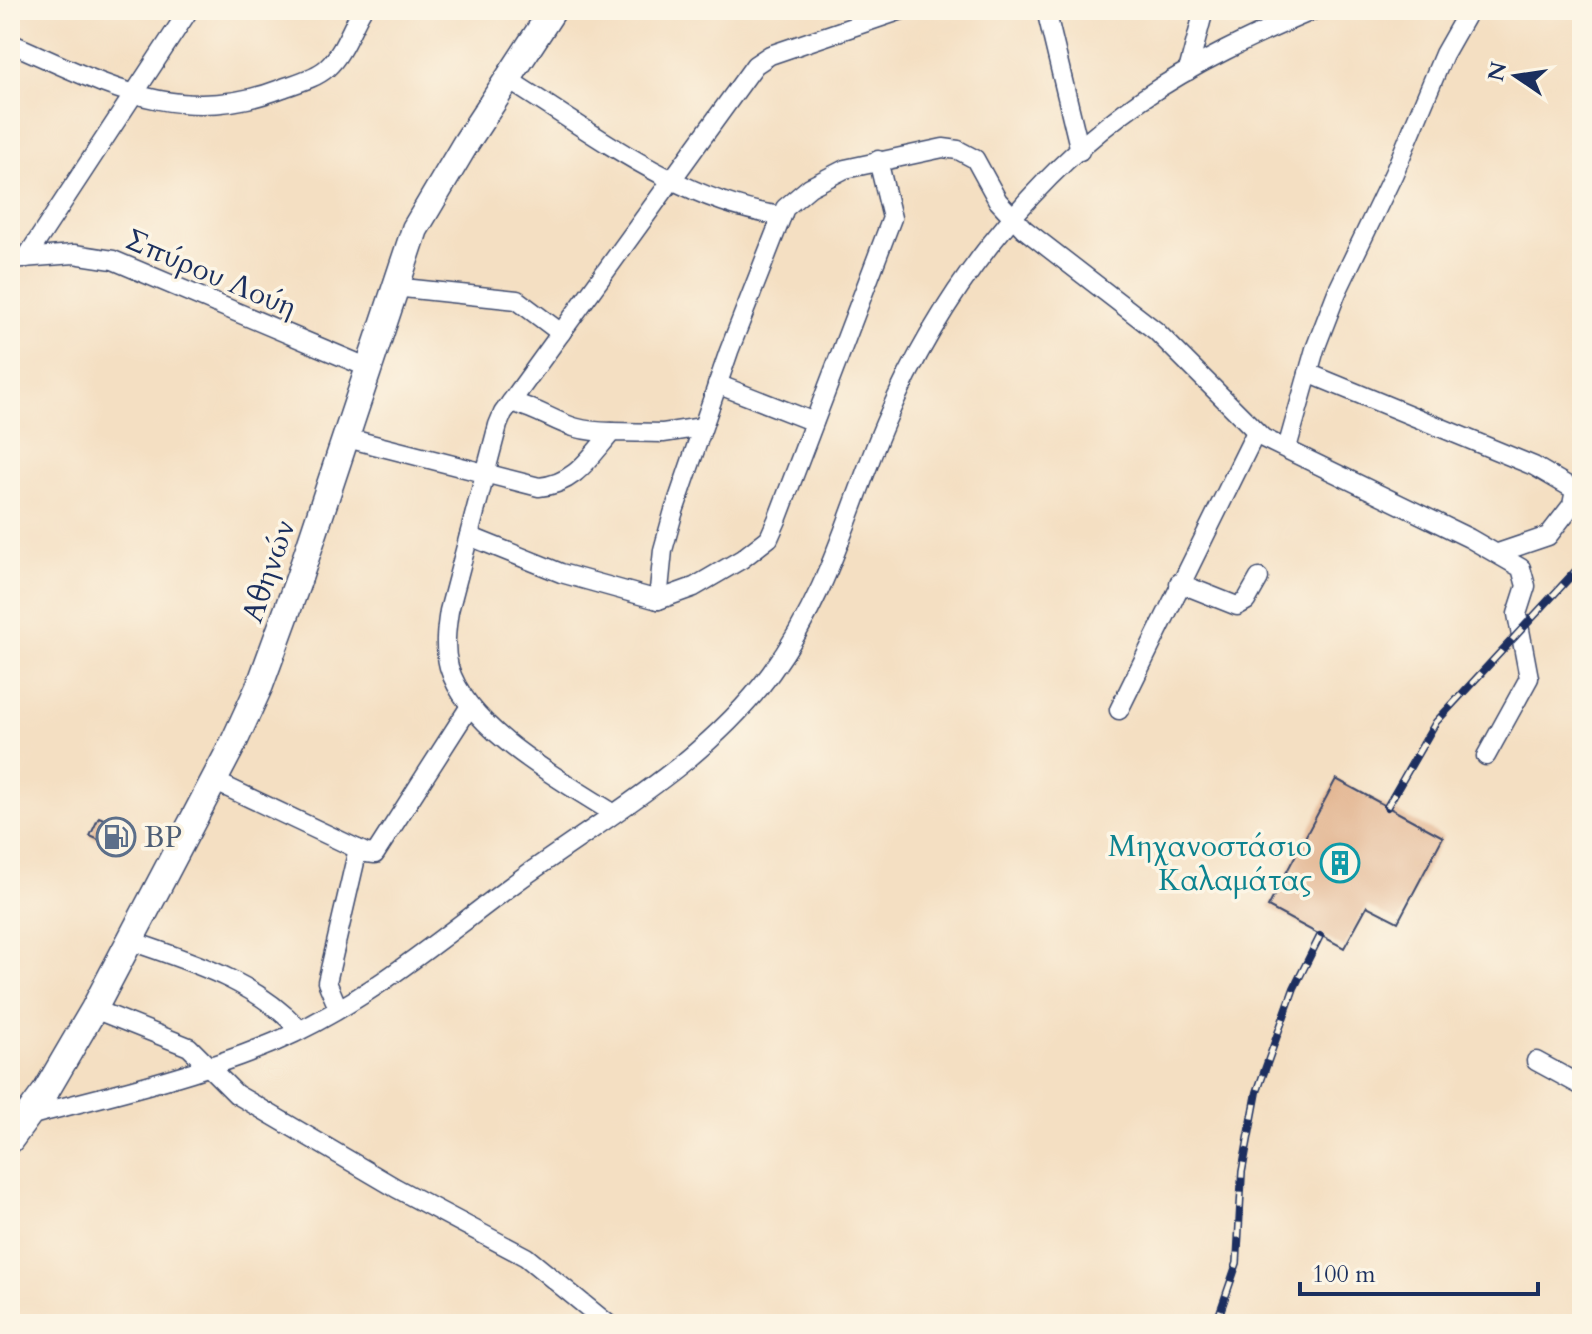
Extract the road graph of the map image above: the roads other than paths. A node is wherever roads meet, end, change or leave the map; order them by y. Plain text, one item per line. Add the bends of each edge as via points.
1 (189, 10) edge
2 (362, 10) edge
3 (553, 10) edge
4 (902, 10) edge
5 (1046, 10) edge
6 (1204, 10) edge
7 (1314, 10) edge
8 (1469, 10) edge
9 (874, 14) edge
10 (10, 43) edge
11 (1188, 71) junction
12 (507, 79) junction
13 (135, 94) junction
14 (1080, 151) junction
15 (878, 160) junction
16 (675, 179) junction
17 (782, 216) junction
18 (1014, 219) junction
19 (18, 258) edge
20 (394, 287) junction
21 (561, 333) junction
22 (369, 368) junction
23 (1308, 373) junction
24 (717, 384) junction
25 (511, 402) junction
26 (814, 422) junction
27 (702, 427) junction
28 (612, 432) junction
29 (1256, 432) junction
30 (347, 438) junction
31 (1287, 448) junction
32 (485, 473) junction
33 (469, 536) junction
34 (1498, 553) junction
35 (1259, 578) dead end
36 (1179, 583) junction
37 (658, 600) junction
38 (470, 706) junction
39 (1119, 710) dead end
40 (1486, 756) dead end
41 (214, 781) junction
42 (613, 813) junction
43 (358, 849) junction
44 (131, 941) junction
45 (338, 1008) junction
46 (94, 1009) junction
47 (300, 1030) junction
48 (1536, 1061) dead end
49 (208, 1065) junction
50 (1582, 1086) edge
51 (28, 1116) junction
52 (10, 1140) edge
53 (608, 1324) edge

1 - 13 street
2 - 13 street via 328,67 256,99 229,105 177,104
3 - 12 main road, Αθηνών
4 - 9 street
5 - 14 street
6 - 11 street
7 - 11 street
8 - 23 street via 1337,292
9 - 16 street via 761,60
10 - 13 street
11 - 14 street via 1122,114
12 - 16 street
12 - 20 main road, Αθηνών via 423,214
13 - 19 street
14 - 18 street
15 - 17 street via 819,181 794,198
15 - 18 street via 943,148 965,152
15 - 26 street via 892,218
16 - 17 street via 745,208
16 - 21 street
17 - 24 street
18 - 29 street via 1156,331
18 - 42 street via 957,289 914,360 830,571 785,652 748,702 709,740
19 - 22 street, Σπύρου Λούη via 74,254 113,260
20 - 21 street via 517,300
20 - 22 main road, Αθηνών
21 - 25 street
22 - 30 main road, Αθηνών
23 - 31 street
23 - 34 street via 1534,466 1575,490 1572,505 1548,536
24 - 26 street
24 - 27 street
25 - 28 street via 565,427
25 - 32 street via 498,425
26 - 37 street via 769,538 705,581
27 - 28 street
27 - 37 street via 668,532
28 - 32 street via 589,461 560,483 528,486
29 - 31 street
29 - 36 street
30 - 32 street
30 - 41 main road, Αθηνών via 260,685
31 - 34 street
32 - 33 street
33 - 37 street via 561,573
33 - 38 street via 446,636 449,668
34 - 40 street via 1524,574 1525,592 1517,614 1529,678
35 - 36 street via 1237,606
36 - 39 street
38 - 42 street via 524,753
38 - 43 street via 380,849 372,854
41 - 43 street
41 - 44 main road, Αθηνών
42 - 45 street
43 - 45 street via 327,982
44 - 46 main road, Αθηνών
44 - 47 street via 242,982
45 - 47 street
46 - 49 street via 179,1042
46 - 51 main road, Αθηνών
47 - 49 street
48 - 50 street
49 - 51 street
49 - 53 street via 244,1099 526,1257
51 - 52 main road, Αθηνών

